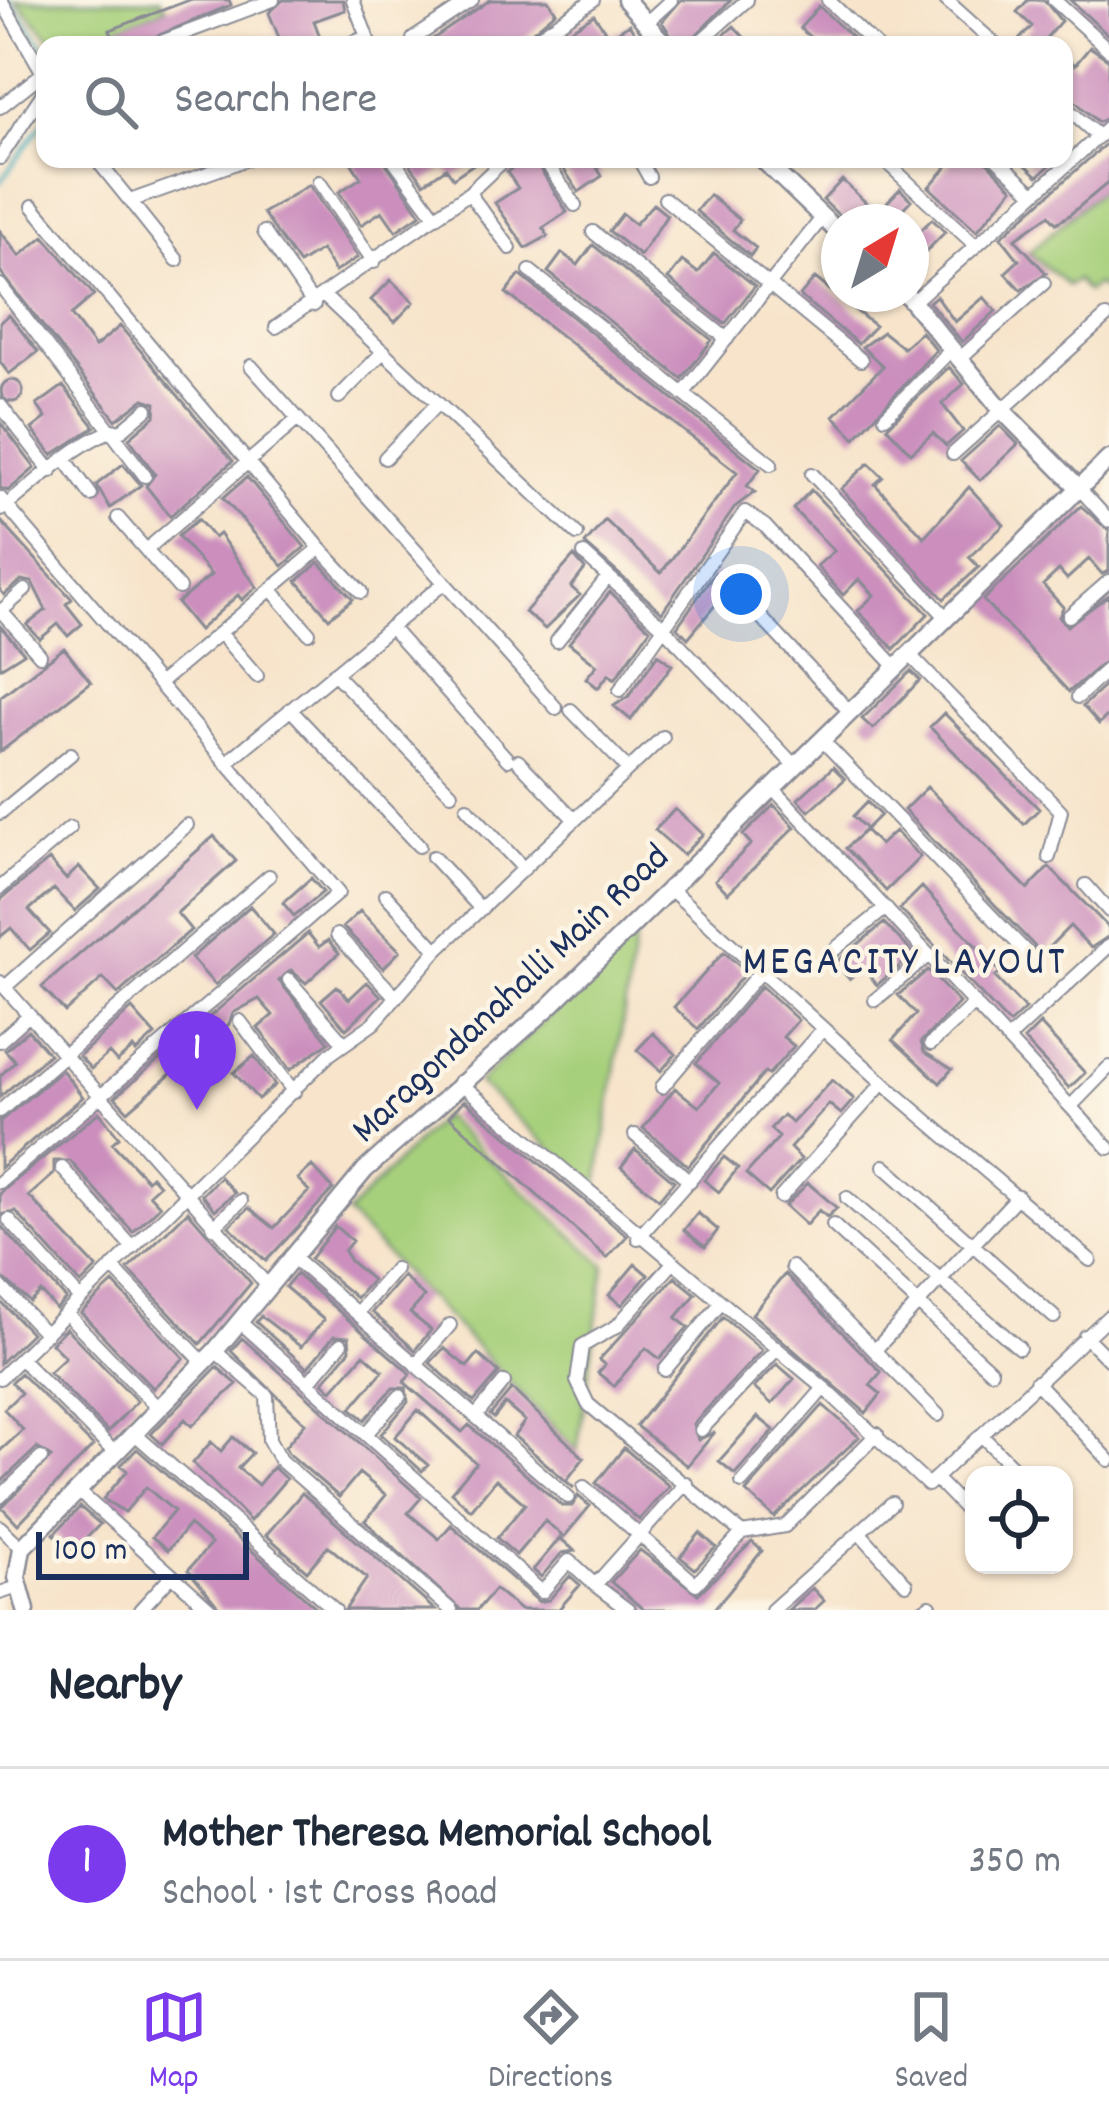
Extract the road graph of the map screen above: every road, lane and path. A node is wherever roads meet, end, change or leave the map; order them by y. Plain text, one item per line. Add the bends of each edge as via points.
1 (1, 0) edge
2 (273, 0) edge
3 (353, 0) edge
4 (472, 0) edge
5 (593, 0) edge
6 (626, 0) edge
7 (671, 0) edge
8 (747, 0) edge
9 (828, 0) edge
10 (946, 0) edge
11 (1054, 0) edge
12 (14, 14) junction
13 (646, 23) junction
14 (0, 24) edge
15 (177, 36) edge
16 (366, 36) edge
17 (418, 36) edge
18 (539, 36) edge
19 (657, 36) edge
20 (706, 36) edge
21 (866, 36) edge
22 (986, 36) edge
23 (1109, 50) edge
24 (36, 59) edge
25 (36, 79) edge
26 (36, 104) edge
27 (0, 107) edge
28 (1073, 112) edge
29 (1104, 132) edge
30 (0, 158) edge
31 (1073, 159) edge
32 (103, 168) edge
33 (222, 168) edge
34 (400, 168) edge
35 (495, 168) edge
36 (550, 168) edge
37 (771, 168) edge
38 (894, 168) edge
39 (1007, 168) edge
40 (1063, 168) edge
41 (319, 182) dead end
42 (469, 193) junction
43 (1034, 193) junction
44 (665, 199) dead end
45 (130, 201) junction
46 (575, 205) dead end
47 (33, 206) dead end
48 (821, 217) edge
49 (436, 218) junction
50 (821, 219) edge
51 (264, 232) dead end
52 (593, 232) dead end
53 (975, 245) junction
54 (510, 248) dead end
55 (178, 260) dead end
56 (374, 262) junction
57 (530, 271) dead end
58 (929, 283) edge
59 (1044, 283) dead end
60 (0, 285) edge
61 (769, 285) junction
62 (319, 301) junction
63 (921, 312) edge
64 (1106, 317) dead end
65 (276, 328) dead end
66 (727, 339) junction
67 (384, 351) junction
68 (954, 356) junction
69 (861, 361) dead end
70 (251, 366) dead end
71 (683, 394) junction
72 (340, 397) dead end
73 (438, 403) junction
74 (0, 405) edge
75 (147, 409) dead end
76 (1003, 410) junction
77 (885, 417) dead end
78 (298, 419) junction
79 (110, 429) junction
80 (953, 454) dead end
81 (385, 458) dead end
82 (65, 459) junction
83 (1109, 459) edge
84 (247, 462) junction
85 (771, 464) dead end
86 (51, 470) junction
87 (812, 474) dead end
88 (145, 476) dead end
89 (1078, 487) junction
90 (91, 494) dead end
91 (2, 505) edge
92 (118, 518) dead end
93 (1109, 520) edge
94 (577, 534) dead end
95 (320, 548) junction
96 (146, 550) junction
97 (584, 554) dead end
98 (608, 577) junction
99 (1109, 580) edge
100 (444, 583) junction
101 (179, 588) dead end
102 (271, 589) junction
103 (25, 590) dead end
104 (361, 592) dead end
105 (1, 612) edge
106 (758, 614) dead end
107 (946, 616) junction
108 (1070, 616) dead end
109 (390, 627) junction
110 (663, 627) junction
111 (220, 632) junction
112 (309, 633) dead end
113 (557, 641) dead end
114 (40, 655) dead end
115 (903, 660) junction
116 (1109, 668) edge
117 (334, 673) junction
118 (257, 676) dead end
119 (159, 684) junction
120 (620, 691) dead end
121 (1078, 697) dead end
122 (290, 709) junction
123 (850, 712) junction
124 (663, 736) dead end
125 (822, 740) junction
126 (71, 754) dead end
127 (226, 763) junction
128 (795, 766) junction
129 (628, 770) junction
130 (772, 787) junction
131 (452, 793) dead end
132 (467, 808) dead end
133 (0, 813) edge
134 (575, 820) junction
135 (187, 825) dead end
136 (70, 828) dead end
137 (419, 846) dead end
138 (433, 857) dead end
139 (1049, 857) dead end
140 (524, 869) junction
141 (268, 876) dead end
142 (1086, 885) dead end
143 (668, 886) junction
144 (0, 888) edge
145 (386, 895) dead end
146 (886, 908) junction
147 (481, 909) junction
148 (1109, 911) edge
149 (337, 935) dead end
150 (1109, 946) edge
151 (437, 950) junction
152 (830, 954) dead end
153 (929, 955) junction
154 (1029, 955) dead end
155 (760, 972) junction
156 (289, 980) dead end
157 (2, 984) edge
158 (394, 995) junction
159 (875, 1000) dead end
160 (975, 1003) junction
161 (29, 1015) junction
162 (240, 1021) dead end
163 (823, 1029) junction
164 (1008, 1040) junction
165 (0, 1041) edge
166 (343, 1042) junction
167 (931, 1044) dead end
168 (63, 1056) junction
169 (1109, 1067) edge
170 (459, 1082) junction
171 (883, 1083) junction
172 (662, 1088) dead end
173 (294, 1092) junction
174 (98, 1096) junction
175 (1071, 1106) junction
176 (0, 1112) edge
177 (635, 1135) dead end
178 (1109, 1148) edge
179 (884, 1166) dead end
180 (62, 1168) dead end
181 (690, 1180) junction
182 (0, 1183) edge
183 (188, 1196) junction
184 (1018, 1196) junction
185 (781, 1197) dead end
186 (847, 1198) dead end
187 (241, 1201) dead end
188 (9, 1220) dead end
189 (833, 1226) dead end
190 (213, 1227) junction
191 (638, 1238) junction
192 (970, 1242) junction
193 (133, 1248) junction
194 (291, 1256) junction
195 (1090, 1260) dead end
196 (671, 1265) junction
197 (112, 1267) junction
198 (791, 1267) dead end
199 (395, 1269) dead end
200 (938, 1278) junction
201 (0, 1286) edge
202 (268, 1286) junction
203 (80, 1299) junction
204 (917, 1302) junction
205 (721, 1304) junction
206 (66, 1313) junction
207 (357, 1313) junction
208 (1109, 1316) edge
209 (1054, 1317) dead end
210 (240, 1322) junction
211 (450, 1325) dead end
212 (46, 1334) junction
213 (1085, 1336) junction
214 (341, 1344) dead end
215 (1019, 1348) dead end
216 (777, 1349) junction
217 (874, 1350) junction
218 (209, 1357) junction
219 (20, 1358) junction
220 (1109, 1360) edge
221 (416, 1364) junction
222 (665, 1370) dead end
223 (991, 1371) dead end
224 (0, 1378) edge
225 (504, 1382) dead end
226 (1036, 1382) junction
227 (308, 1383) junction
228 (824, 1388) junction
229 (400, 1396) dead end
230 (159, 1409) junction
231 (938, 1415) dead end
232 (476, 1416) junction
233 (701, 1430) dead end
234 (135, 1434) junction
235 (366, 1434) junction
236 (877, 1434) junction
237 (981, 1435) junction
238 (115, 1453) junction
239 (41, 1458) dead end
240 (1109, 1460) edge
241 (1012, 1466) edge
242 (935, 1478) junction
243 (742, 1482) dead end
244 (686, 1483) junction
245 (584, 1486) dead end
246 (78, 1491) junction
247 (0, 1497) edge
248 (568, 1497) dead end
249 (892, 1503) dead end
250 (965, 1509) edge
251 (0, 1526) edge
252 (860, 1532) junction
253 (742, 1533) junction
254 (640, 1534) junction
255 (22, 1548) junction
256 (172, 1575) junction
257 (906, 1584) dead end
258 (595, 1585) junction
259 (18, 1587) junction
260 (0, 1593) edge
261 (26, 1610) edge
262 (140, 1610) edge
263 (211, 1610) edge
264 (334, 1610) edge
265 (451, 1610) edge
266 (628, 1610) edge
267 (772, 1610) edge

1 - 12 street
2 - 15 street
3 - 16 street
4 - 17 street
5 - 18 street
6 - 13 street
7 - 13 street
8 - 20 street
9 - 21 street
10 - 22 street
11 - 23 street
12 - 14 street
12 - 24 street
13 - 19 street
25 - 27 street
26 - 30 street
28 - 29 street
29 - 31 street
32 - 45 street
33 - 45 street
34 - 49 street
35 - 42 street
36 - 46 street
37 - 48 street
38 - 53 street
39 - 43 street
40 - 43 street
41 - 56 street
42 - 49 street
42 - 54 street
43 - 53 street
44 - 61 street
45 - 55 street
47 - 84 street
49 - 56 street
50 - 61 street
51 - 62 street
52 - 66 street
53 - 58 street
56 - 62 street
57 - 71 street
59 - 68 street
60 - 79 street
61 - 66 street
61 - 69 street
62 - 65 street
62 - 67 street
63 - 68 street
64 - 76 street
66 - 71 street
67 - 72 street
67 - 73 street
68 - 76 street
68 - 77 street
70 - 78 street
71 - 85 street
73 - 81 street
73 - 94 street
74 - 86 street
75 - 79 street via 122,430
76 - 80 street
76 - 89 street
78 - 84 street
78 - 100 street
79 - 82 street
79 - 88 street
82 - 86 street
82 - 90 street
83 - 89 street, Maragondanahalli Main Road
84 - 95 street
84 - 96 street
86 - 91 street
87 - 107 street
89 - 93 street
89 - 107 street, Maragondanahalli Main Road
91 - 119 street
92 - 96 street
95 - 102 street
95 - 104 street
96 - 101 street
97 - 98 street
98 - 110 street
98 - 113 street
99 - 108 street
100 - 109 street
100 - 129 street
102 - 111 street
102 - 112 street
103 - 105 street
105 - 114 street
106 - 123 street
107 - 115 street, Maragondanahalli Main Road
109 - 117 street
109 - 134 street
110 - 115 street via 745,512
110 - 120 street
110 - 128 street
111 - 118 street
111 - 119 street
115 - 123 street, Maragondanahalli Main Road
115 - 139 street via 1061,811
116 - 121 street
117 - 122 street
117 - 131 street
119 - 127 street
122 - 127 street
122 - 137 street
123 - 125 street, Maragondanahalli Main Road
124 - 129 street
125 - 128 street, Maragondanahalli Main Road
125 - 154 street
126 - 133 street
127 - 174 street via 338,893
128 - 130 street, Maragondanahalli Main Road
129 - 134 street
130 - 143 street, Maragondanahalli Main Road
130 - 146 street
132 - 140 street
134 - 140 street
135 - 157 street
136 - 144 street
138 - 147 street
140 - 147 street
141 - 168 street
142 - 148 street
143 - 155 street
143 - 170 street, Maragondanahalli Main Road via 549,1007
145 - 151 street
146 - 152 street
146 - 153 street
147 - 151 street
149 - 158 street
150 - 164 street
151 - 158 street
153 - 159 street
153 - 160 street
155 - 163 street
155 - 172 street
156 - 166 street
157 - 161 street
158 - 166 street via 374,1023
160 - 164 street
160 - 167 street
161 - 165 street
161 - 168 street
162 - 173 street
163 - 171 street
163 - 181 street
164 - 175 street
166 - 173 street
168 - 174 street
168 - 176 street
169 - 175 street
170 - 191 street
170 - 194 street, Maragondanahalli Main Road via 365,1170
171 - 184 street
171 - 185 street
173 - 183 street
174 - 182 street
174 - 183 street
175 - 178 street
177 - 181 street
179 - 192 street
180 - 193 street
181 - 191 street
183 - 190 street
183 - 193 street
184 - 192 street
184 - 195 street
186 - 200 street
187 - 190 street
188 - 203 street
189 - 204 street
190 - 202 street
191 - 196 street
192 - 200 street
192 - 209 street
193 - 197 street
194 - 202 street, Maragondanahalli Main Road
194 - 207 street
196 - 205 street
196 - 244 street via 617,1326 582,1346 577,1382 587,1403
197 - 203 street
197 - 218 street
198 - 217 street
199 - 207 street
200 - 204 street
200 - 215 street
201 - 212 street
202 - 210 street, Maragondanahalli Main Road
203 - 206 street
204 - 217 street
204 - 223 street
205 - 216 street
205 - 222 street
206 - 212 street
206 - 230 street
207 - 221 street
208 - 213 street
210 - 218 street, Maragondanahalli Main Road
210 - 227 street
211 - 221 street
212 - 219 street
213 - 220 street
213 - 226 street
214 - 227 street
216 - 228 street
216 - 233 street
217 - 231 street
218 - 230 street, Maragondanahalli Main Road
218 - 265 street via 267,1396 269,1441 280,1460
219 - 224 street
219 - 238 street
221 - 232 street
225 - 232 street
226 - 237 street
226 - 240 street
227 - 235 street
228 - 236 street
228 - 243 street
229 - 235 street
230 - 234 street, Maragondanahalli Main Road
232 - 248 street
234 - 238 street, Maragondanahalli Main Road
234 - 264 street
235 - 258 street via 542,1592 569,1561
236 - 242 street via 928,1485
236 - 253 street via 784,1526
237 - 241 street
237 - 242 street
238 - 246 street, Maragondanahalli Main Road
239 - 247 street
242 - 250 street
244 - 253 street
244 - 254 street
245 - 254 street
246 - 255 street, Maragondanahalli Main Road
246 - 256 street
249 - 252 street
251 - 255 street
252 - 257 street
252 - 267 street
253 - 254 street via 696,1584
254 - 258 street
255 - 259 street
256 - 262 street
256 - 263 street
258 - 266 street
259 - 260 street
259 - 261 street

